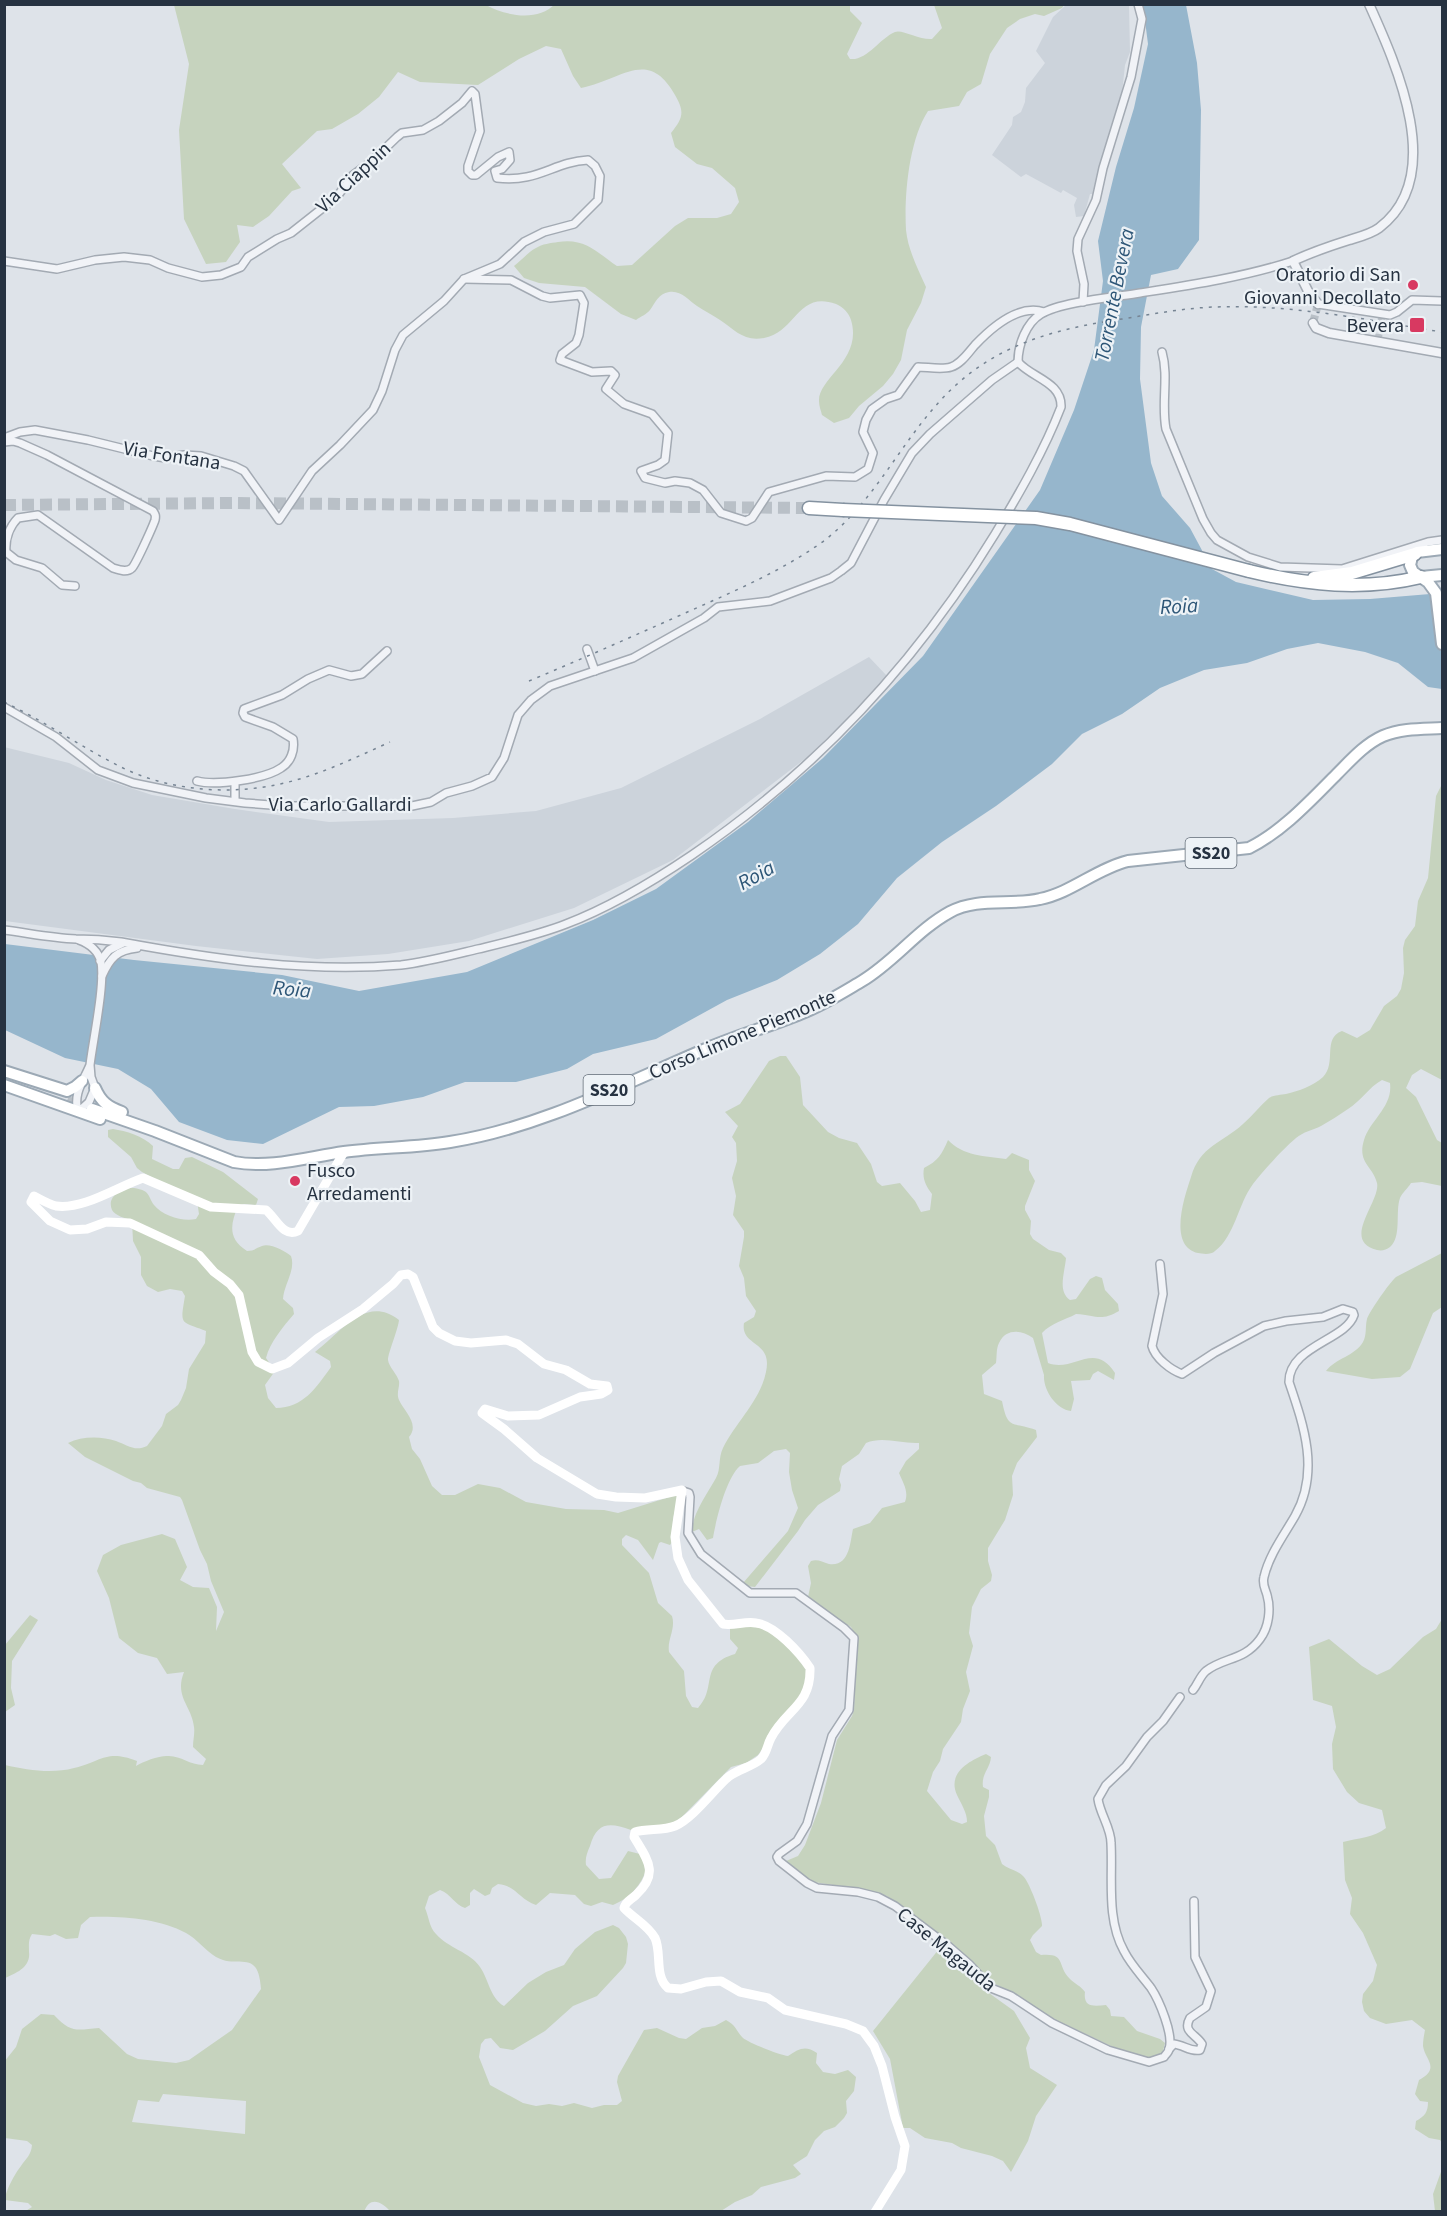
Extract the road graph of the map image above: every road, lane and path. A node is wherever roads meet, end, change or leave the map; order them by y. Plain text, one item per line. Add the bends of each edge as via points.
1 (1138, 4) edge
2 (1369, 4) edge
3 (4, 261) edge
4 (1293, 261) junction
5 (464, 279) junction
6 (1085, 301) junction
7 (1443, 301) edge
8 (1318, 304) joint
9 (1044, 312) junction
10 (1313, 323) dead end
11 (1162, 352) dead end
12 (1443, 354) edge
13 (1018, 362) junction
14 (4, 440) edge
15 (809, 508) tunnel mouth
16 (279, 520) joint
17 (1443, 540) edge
18 (1443, 549) edge
19 (1414, 554) junction
20 (1421, 577) junction
21 (1443, 577) edge
22 (1291, 580) junction
23 (75, 586) dead end
24 (1436, 593) junction
25 (1443, 644) edge
26 (587, 649) dead end
27 (387, 651) dead end
28 (596, 671) junction
29 (4, 707) edge
30 (1443, 728) edge
31 (197, 781) dead end
32 (235, 782) junction
33 (235, 801) junction
34 (4, 930) edge
35 (75, 939) junction
36 (103, 940) junction
37 (123, 943) junction
38 (142, 947) junction
39 (109, 950) junction
40 (104, 961) junction
41 (90, 1065) junction
42 (4, 1071) edge
43 (4, 1078) edge
44 (4, 1085) edge
45 (78, 1086) junction
46 (96, 1094) junction
47 (67, 1101) tunnel mouth
48 (92, 1109) tunnel mouth
49 (78, 1112) junction
50 (344, 1152) junction
51 (234, 1162) junction
52 (1160, 1264) dead end
53 (683, 1491) junction
54 (1193, 1690) dead end
55 (1180, 1697) dead end
56 (1194, 1901) dead end
57 (1170, 2049) junction
58 (875, 2211) edge

1 - 6 street via 1142,19 1131,77 1096,200 1078,238
2 - 4 street via 1394,58 1410,110 1414,157 1408,194 1396,213 1378,229
3 - 5 street, Via Ciappin via 57,269 124,257 150,260 202,277 220,275 241,267 261,248 291,233 339,194 353,175 402,133 431,125 472,91 480,131 468,166 472,175 509,152 507,165 495,171 497,178 520,180 588,160 600,176 600,188 598,200 574,224 524,242 500,264
4 - 6 street via 1164,290
4 - 8 street
5 - 9 street via 511,280 550,298 580,295 584,303 579,335 560,360 592,372 611,371 615,375 606,389 624,404 652,414 668,433 665,460 641,471 645,478 690,483 703,490 721,513 746,521 769,492 826,476 855,477 868,469 873,453 863,432 866,420 886,399 898,395 918,367 951,368 992,330 1016,314 1033,308
5 - 16 street, Via Ciappin via 403,335 373,410 312,471
6 - 9 street
7 - 8 street via 1412,300 1390,315
9 - 13 street via 1028,328
10 - 12 street via 1329,333
11 - 17 street via 1167,368 1163,415 1166,429 1203,519 1217,540 1248,557 1280,567 1342,569
13 - 28 street, Via Carlo Gallardi via 992,380 912,453 850,563 841,571 770,601 718,607 633,658
13 - 38 street via 1027,372 1058,390 1061,407 1016,500 976,566 891,680 860,714 734,827 664,874 566,924 403,965 336,967
14 - 16 street, Via Fontana via 35,430 153,456 201,456 223,462 244,471
14 - 23 street via 47,455 155,514 132,568 126,571 113,568 38,515 18,518 9,531 6,552 16,560 42,568 62,585
15 - 22 highway, bridge via 1036,518
18 - 19 main road
19 - 20 main road via 1410,568
19 - 22 highway via 1352,573
20 - 21 main road
20 - 22 highway via 1353,586
20 - 24 main road
21 - 24 main road
24 - 25 main road
26 - 28 street
27 - 32 street via 362,674 351,676 329,670 282,695 244,709 245,717 292,738 294,749 280,769
28 - 33 street, Via Carlo Gallardi via 550,686 531,700 518,715 504,758 492,777 431,802 403,806 284,806
29 - 33 street, Via Carlo Gallardi via 114,777 188,795
30 - 50 main road, Corso Limone Piemonte / SS20 via 1407,729 1367,745 1303,807 1250,848 1128,861 1055,896 964,906 922,932 865,979 808,1011 744,1033 547,1116 449,1142
31 - 32 street
32 - 33 street
34 - 35 street
35 - 36 street
35 - 40 street via 93,947
36 - 37 street
36 - 39 street
37 - 38 street
37 - 39 street
38 - 40 street via 118,952
39 - 40 street
40 - 41 street
41 - 45 street
41 - 46 street
42 - 45 main road via 61,1090
43 - 47 main road
44 - 49 main road
45 - 49 street
46 - 49 street
46 - 51 main road via 109,1107 212,1148
48 - 51 main road, Corso Limone Piemonte / SS20
49 - 51 main road via 219,1161
50 - 51 main road, Corso Limone Piemonte / SS20 via 259,1165
50 - 53 main road via 296,1233 288,1234 266,1210 211,1207 143,1178 81,1204 53,1205 34,1196 31,1202 50,1221 70,1230 114,1221 130,1223 199,1255 239,1295 252,1352 258,1362 272,1369 288,1363 363,1309 401,1275 411,1275 433,1327 440,1333 455,1341 471,1343 506,1340 518,1344 544,1365 566,1370 590,1384 608,1387 601,1394 580,1397 539,1415 508,1416 488,1410 482,1415 537,1458 597,1494 645,1498
52 - 54 street via 1163,1294 1152,1346 1158,1357 1182,1374 1264,1326 1343,1310 1354,1315 1348,1326 1320,1343 1289,1374 1307,1440 1307,1473 1296,1513 1267,1566 1263,1581 1269,1613 1262,1637 1239,1657 1204,1672
53 - 57 street, Case Magauda via 690,1497 688,1533 701,1554 750,1593 796,1593 854,1638 849,1710 832,1736 807,1824 797,1841 779,1854 779,1861 817,1888 858,1892 895,1906 947,1945 991,1988 1011,1996 1052,2023 1096,2044 1149,2062 1164,2057
53 - 58 main road via 675,1537 678,1558 688,1580 723,1624 756,1623 772,1628 806,1661 810,1668 809,1686 760,1760 734,1772 677,1826 635,1832 634,1837 650,1863 650,1874 624,1908 656,1940 662,1981 668,1988 721,1981 740,1992 768,1998 785,2010 846,2024 868,2037 882,2066 905,2146 901,2170
55 - 57 street via 1098,1799 1111,1841 1110,1896 1122,1949 1161,2008
56 - 57 street via 1195,1957 1211,1991 1206,2007 1187,2023 1189,2033 1202,2044 1200,2050 1174,2044

